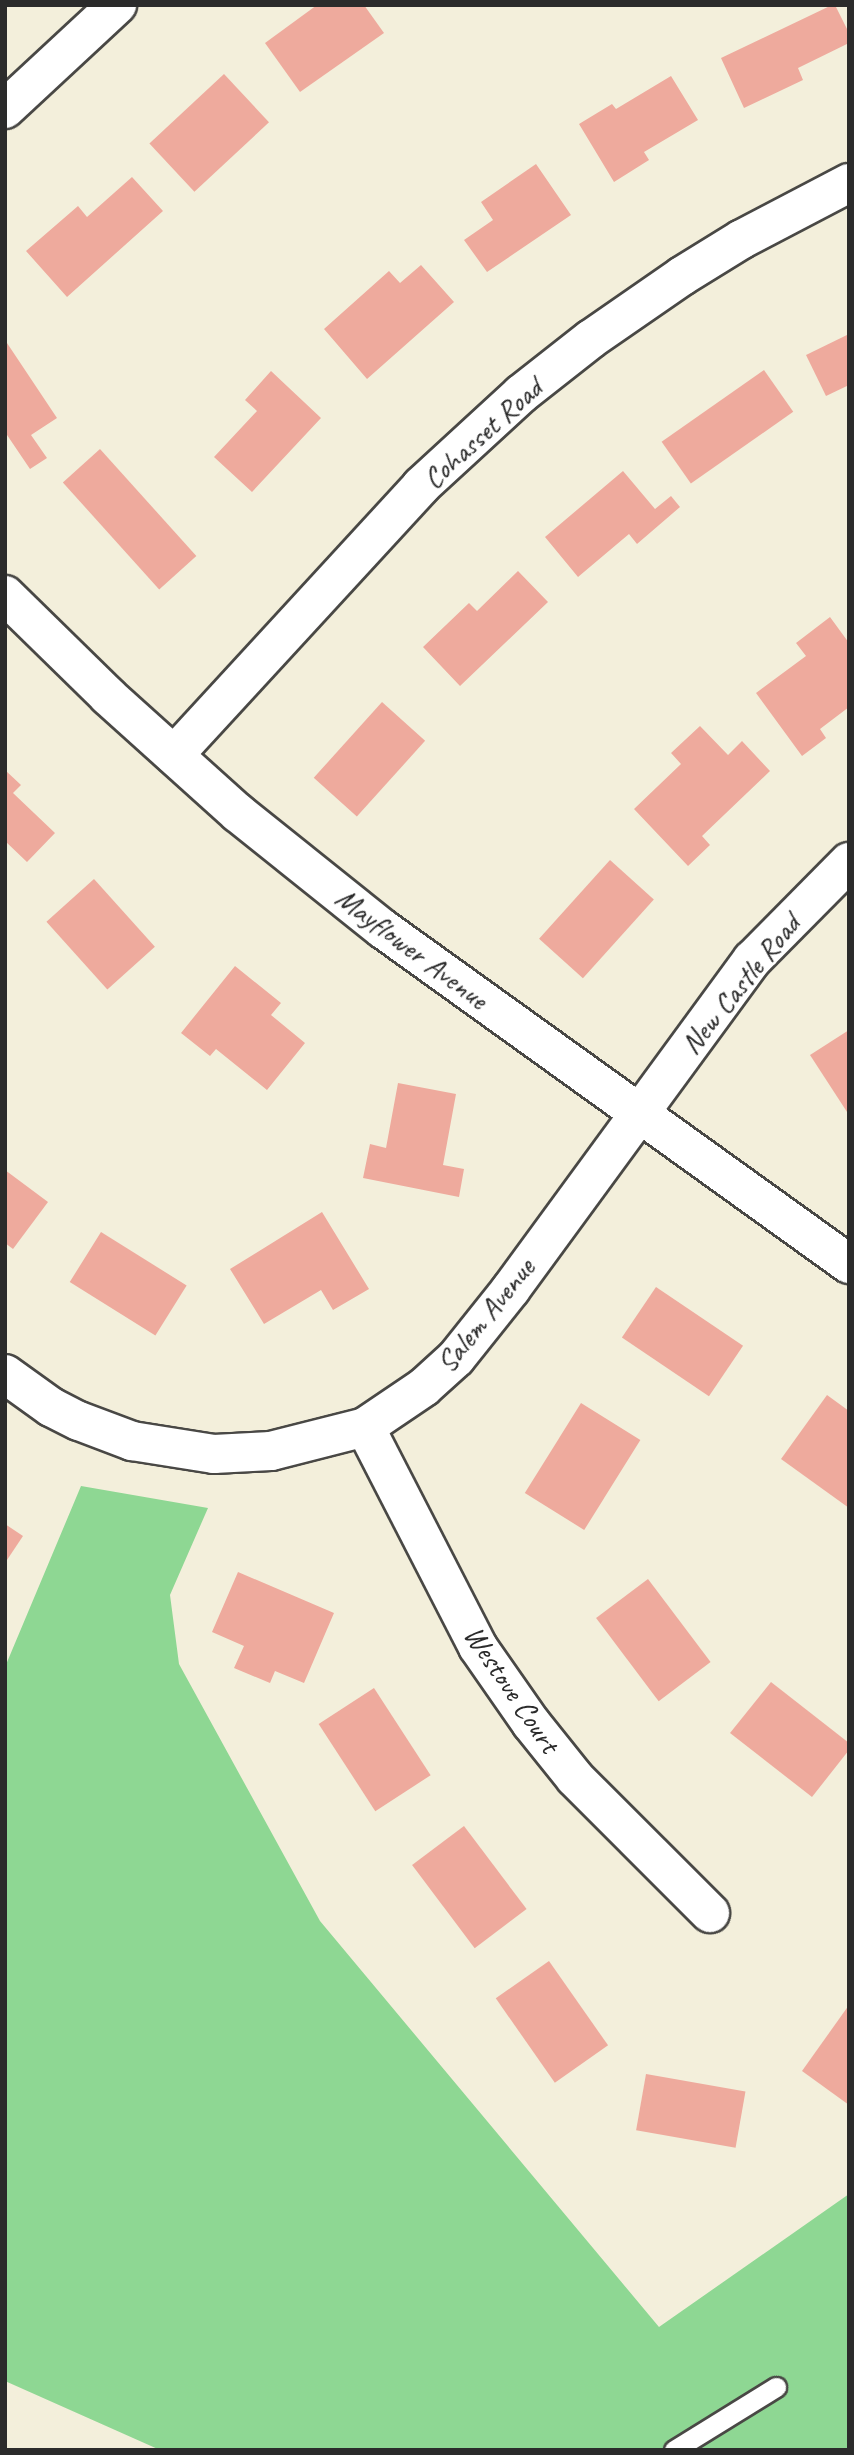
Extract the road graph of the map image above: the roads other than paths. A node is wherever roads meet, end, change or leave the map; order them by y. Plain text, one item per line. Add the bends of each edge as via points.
1 (117, 5) edge
2 (5, 109) edge
3 (849, 183) edge
4 (5, 595) edge
5 (174, 755) junction
6 (849, 862) edge
7 (638, 1113) junction
8 (849, 1265) edge
9 (5, 1374) edge
10 (365, 1427) junction
11 (710, 1913) dead end
12 (776, 2387) dead end
13 (674, 2450) edge

1 - 2 street
3 - 5 street, Cohasset Road via 741,239 682,276 522,394 421,486
4 - 5 street, Mayflower Avenue
5 - 7 street, Mayflower Avenue via 238,813 383,929
6 - 7 street, New Castle Road via 752,960
7 - 8 street, Mayflower Avenue
7 - 10 street, Salem Avenue via 456,1358 424,1387
9 - 10 street, Salem Avenue via 79,1421 132,1441 214,1454 271,1451
10 - 11 street, Westove Court via 478,1647 531,1723 575,1778
12 - 13 lane

